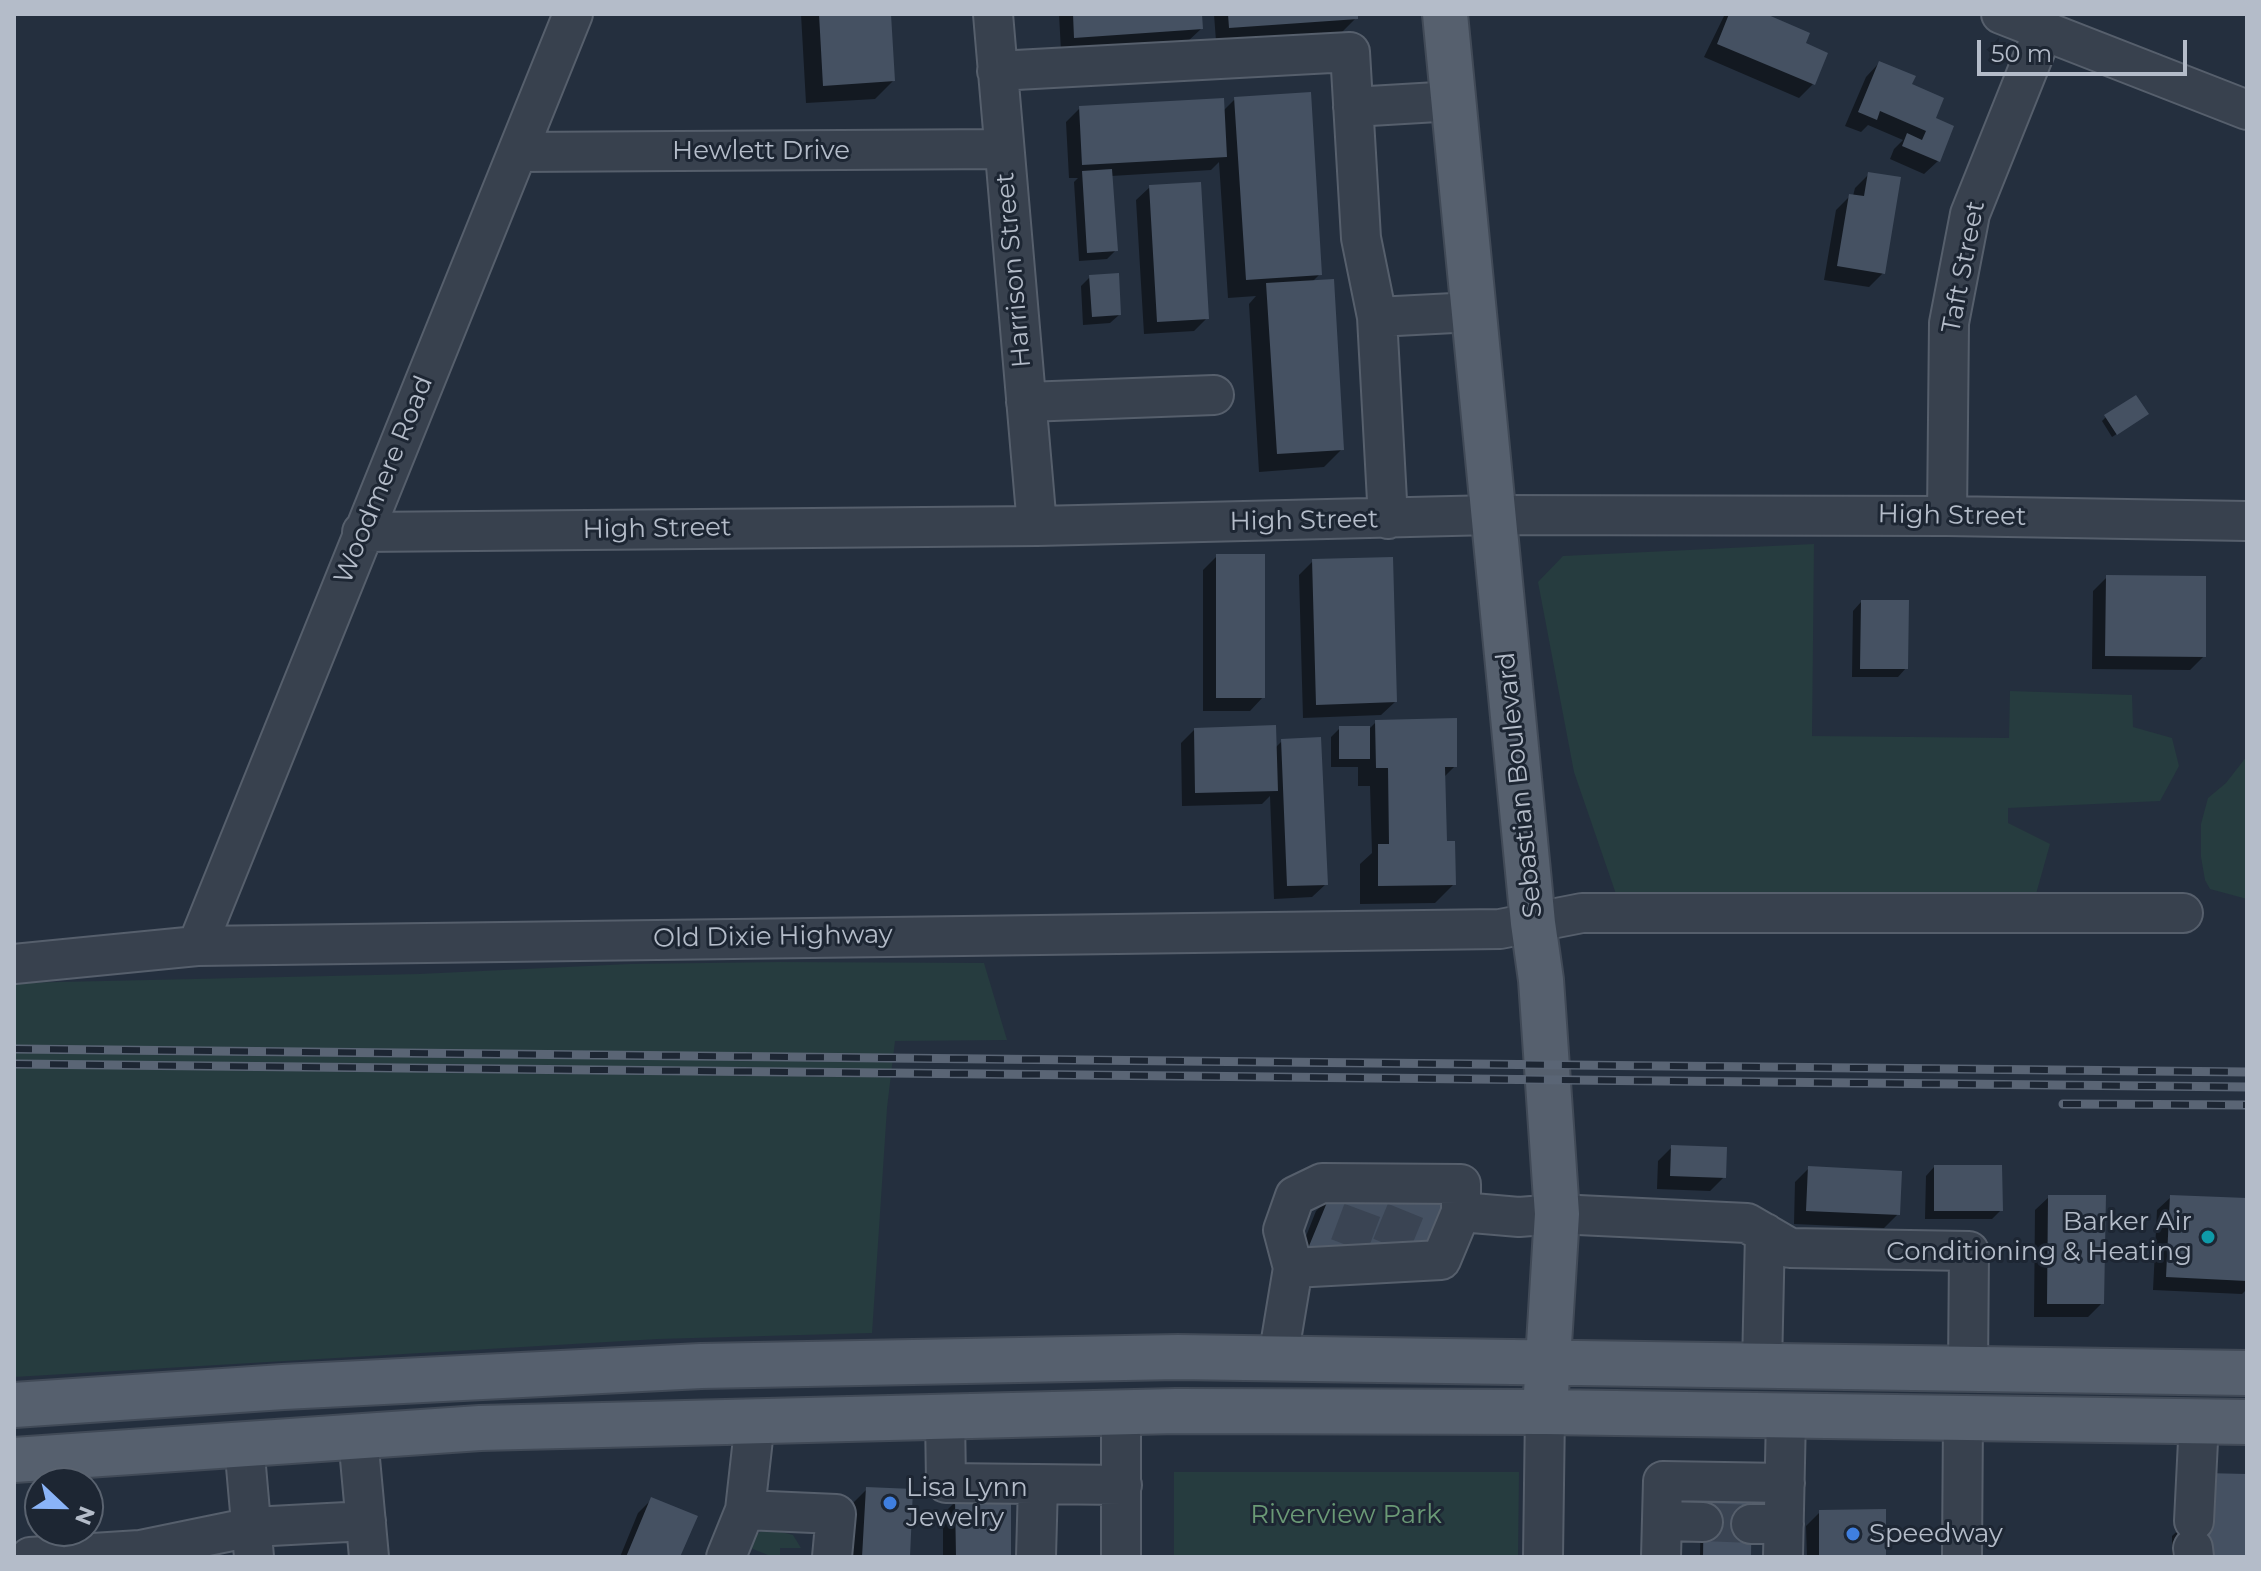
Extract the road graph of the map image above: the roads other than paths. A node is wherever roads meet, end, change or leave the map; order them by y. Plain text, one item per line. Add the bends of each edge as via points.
1 (573, 14) edge
2 (993, 14) edge
3 (1445, 14) edge
4 (2001, 14) edge
5 (2043, 32) junction
6 (997, 71) junction
7 (1454, 101) junction
8 (1353, 107) junction
9 (2247, 110) edge
10 (1003, 149) junction
11 (519, 152) junction
12 (1473, 312) junction
13 (1377, 317) junction
14 (1214, 395) dead end
15 (1026, 402) junction
16 (1493, 515) junction
17 (1947, 516) junction
18 (1388, 519) junction
19 (2247, 521) edge
20 (1037, 526) junction
21 (362, 532) junction
22 (2183, 913) dead end
23 (1533, 923) junction
24 (197, 946) junction
25 (14, 964) edge
26 (1461, 1212) junction
27 (1557, 1214) junction
28 (1765, 1233) junction
29 (1293, 1268) junction
30 (1278, 1358) junction
31 (833, 1363) junction
32 (1548, 1363) junction
33 (701, 1366) junction
34 (1762, 1366) junction
35 (1968, 1370) junction
36 (2247, 1373) edge
37 (158, 1396) junction
38 (14, 1405) edge
39 (1121, 1412) junction
40 (1545, 1412) junction
41 (1786, 1415) junction
42 (945, 1416) junction
43 (1963, 1417) junction
44 (758, 1420) junction
45 (2199, 1421) junction
46 (2247, 1422) edge
47 (655, 1423) junction
48 (14, 1427) edge
49 (358, 1437) junction
50 (244, 1444) junction
51 (14, 1460) edge
52 (1785, 1483) junction
53 (1038, 1484) junction
54 (1122, 1485) junction
55 (745, 1510) junction
56 (1703, 1522) tunnel mouth
57 (1773, 1535) edge
58 (367, 1539) edge
59 (1661, 1539) edge
60 (253, 1542) edge
61 (2194, 1542) edge
62 (30, 1557) edge
63 (726, 1557) edge
64 (832, 1557) edge
65 (1036, 1557) edge
66 (1121, 1557) edge
67 (1543, 1557) edge
68 (1962, 1557) edge

1 - 11 street, Woodmere Road
2 - 6 street, Harrison Street
3 - 7 main road, Sebastian Boulevard
4 - 5 street
5 - 9 street
5 - 17 street, Taft Street via 1970,214 1949,323
6 - 8 street via 1350,52
6 - 10 street, Harrison Street
7 - 8 street
7 - 12 main road, Sebastian Boulevard
8 - 13 street via 1361,238
10 - 11 street, Hewlett Drive
10 - 15 street, Harrison Street
11 - 21 street, Woodmere Road
12 - 13 street
12 - 16 main road, Sebastian Boulevard
13 - 18 street
14 - 15 street
15 - 20 street, Harrison Street
16 - 17 street, High Street
16 - 18 street, High Street
16 - 23 main road, Sebastian Boulevard
17 - 19 street, High Street
18 - 20 street, High Street
20 - 21 street, High Street
21 - 24 street, Woodmere Road
22 - 23 street, Old Dixie Highway via 1582,913
23 - 24 street, Old Dixie Highway via 1500,929
23 - 27 main road, Sebastian Boulevard
24 - 25 street, Old Dixie Highway
26 - 27 street
26 - 29 street via 1441,1260 1344,1255
26 - 29 street via 1461,1184 1416,1190 1322,1183 1295,1196 1283,1230
27 - 28 street via 1747,1223
27 - 32 main road, Sebastian Boulevard
28 - 34 street
28 - 35 street via 1790,1248 1969,1251
29 - 30 street
30 - 31 main road
30 - 32 main road
31 - 33 main road
31 - 44 main road via 788,1389
32 - 34 main road
32 - 40 main road, Sebastian Boulevard
33 - 37 main road
33 - 47 main road via 685,1401
34 - 35 main road
35 - 36 main road
37 - 38 main road
37 - 48 main road via 99,1420
39 - 40 main road
39 - 42 main road
39 - 54 street
40 - 41 main road
40 - 67 street, Sebastian Boulevard
41 - 43 main road
41 - 52 street
42 - 44 main road
42 - 53 street via 946,1483
43 - 45 main road
43 - 68 street
44 - 47 main road
44 - 55 street
45 - 46 main road
45 - 61 street
47 - 49 main road
49 - 50 main road
49 - 58 street
50 - 51 main road
50 - 60 street
52 - 57 street
52 - 59 street via 1663,1481
53 - 54 street
53 - 65 street
54 - 66 street
55 - 63 street
55 - 64 street via 836,1514
56 - 59 street
58 - 60 street
60 - 62 street

